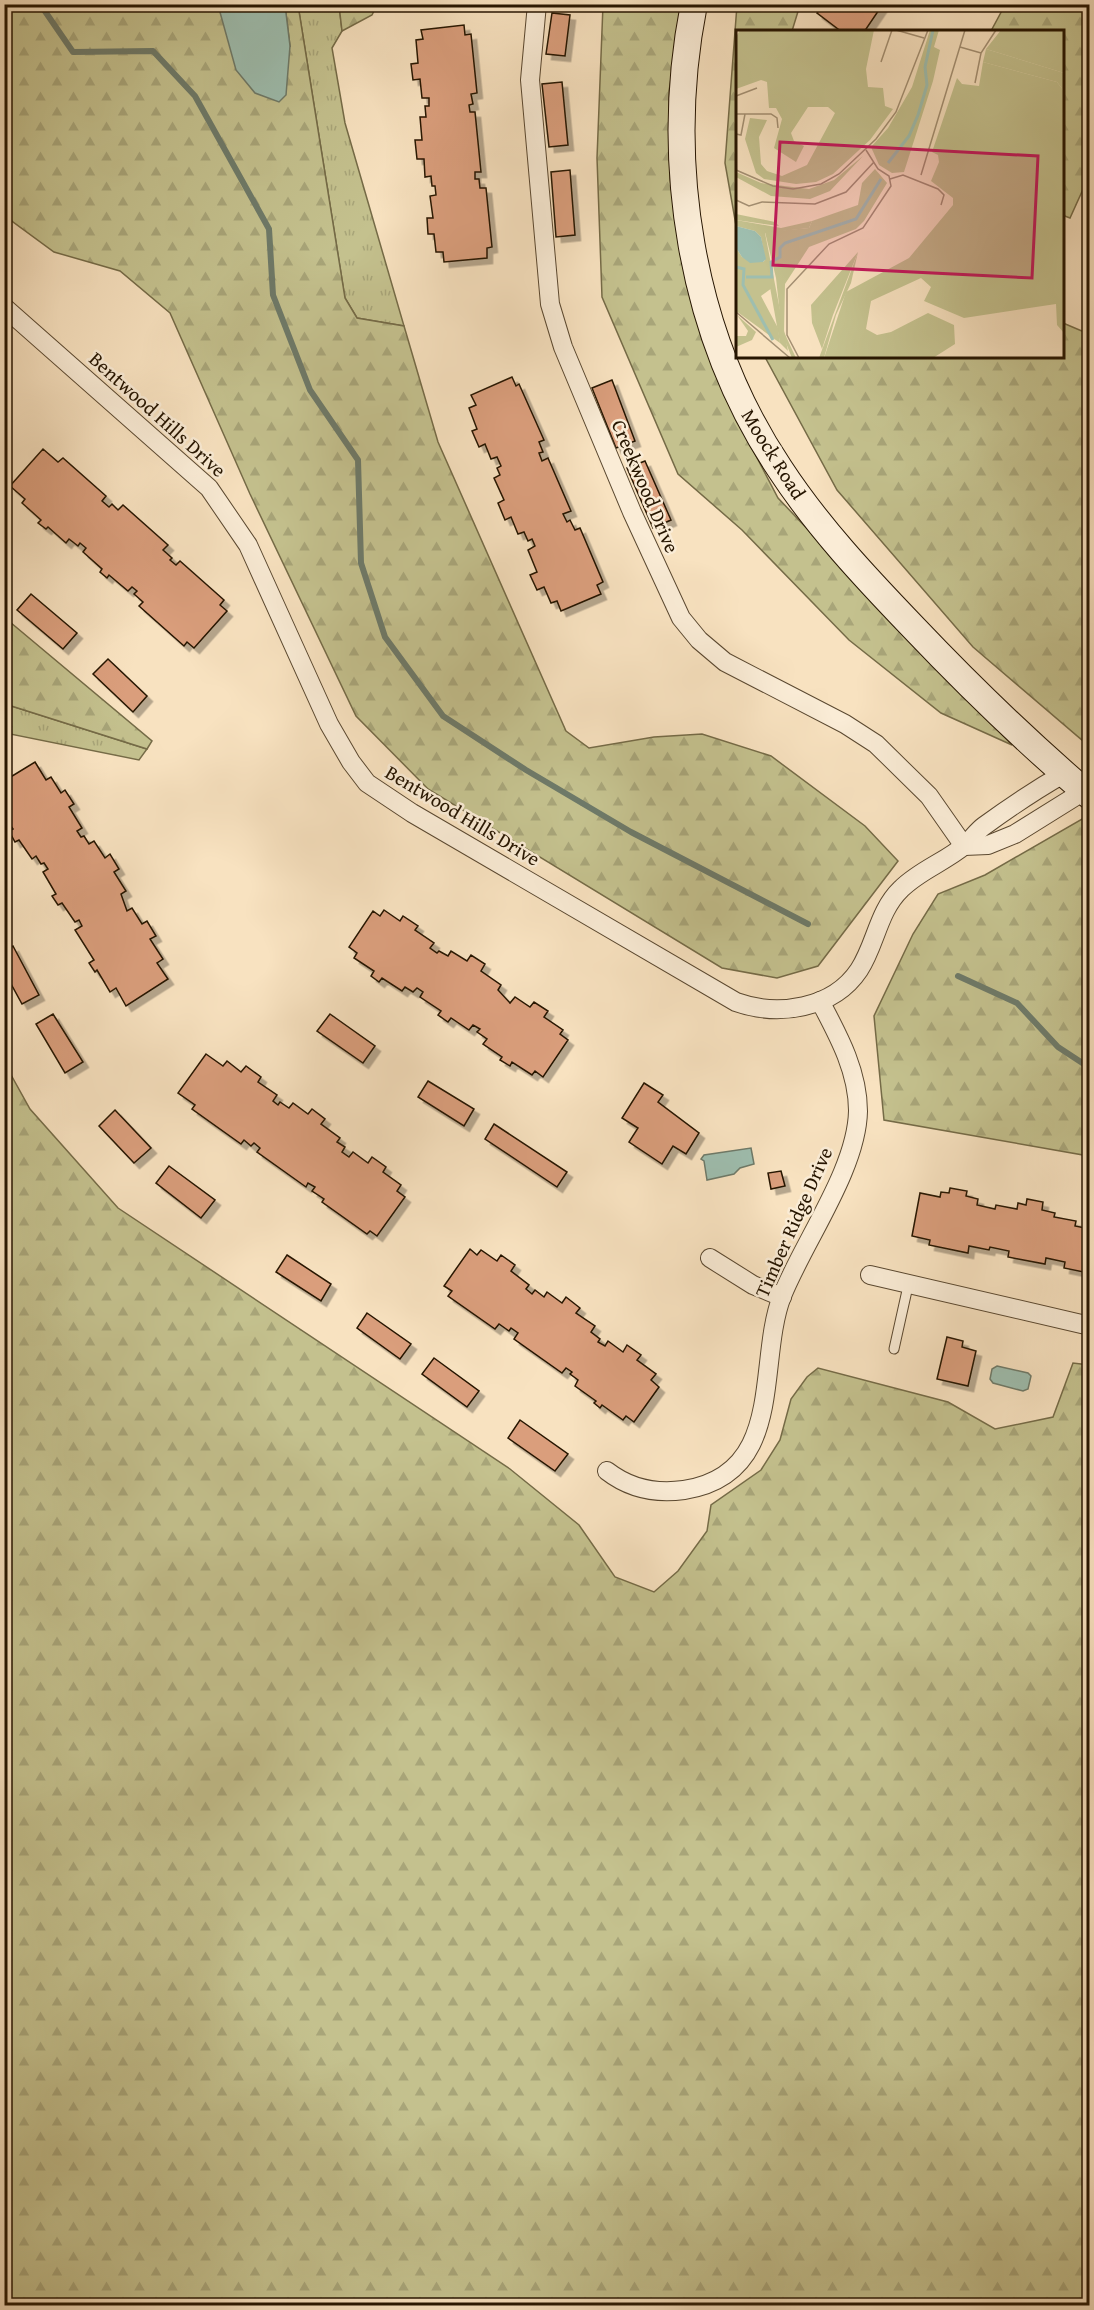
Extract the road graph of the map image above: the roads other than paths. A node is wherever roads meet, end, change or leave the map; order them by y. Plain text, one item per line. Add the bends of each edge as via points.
1 (537, 4) edge
2 (694, 4) edge
3 (4, 307) edge
4 (1065, 773) junction
5 (1087, 793) edge
6 (964, 846) junction
7 (820, 1001) junction
8 (710, 1258) dead end
9 (870, 1275) dead end
10 (908, 1286) junction
11 (782, 1297) junction
12 (1089, 1326) edge
13 (894, 1349) dead end
14 (607, 1471) dead end

1 - 6 street, Creekwood Drive via 530,80 550,304 568,358 670,600 699,640 725,662 876,744 929,796
2 - 4 main road, Moock Road via 684,68 684,194 706,307 736,391 779,468 865,578 943,659
3 - 7 street, Bentwood Hills Drive via 187,466 215,495 248,545 329,724 367,783 736,1002 759,1010 783,1010
4 - 5 main road, Moock Road
4 - 6 street, Bentwood Hills Drive via 983,827
5 - 6 street, Bentwood Hills Drive via 1015,834 988,845
6 - 7 street, Bentwood Hills Drive via 900,890 884,912 860,969 846,986
7 - 11 street, Timber Ridge Drive via 843,1045 857,1091 858,1113 839,1177
8 - 11 street via 753,1285
9 - 10 street
10 - 12 street
10 - 13 lane
11 - 14 street, Timber Ridge Drive via 773,1333 765,1405 754,1435 737,1463 698,1488 675,1491 631,1485

